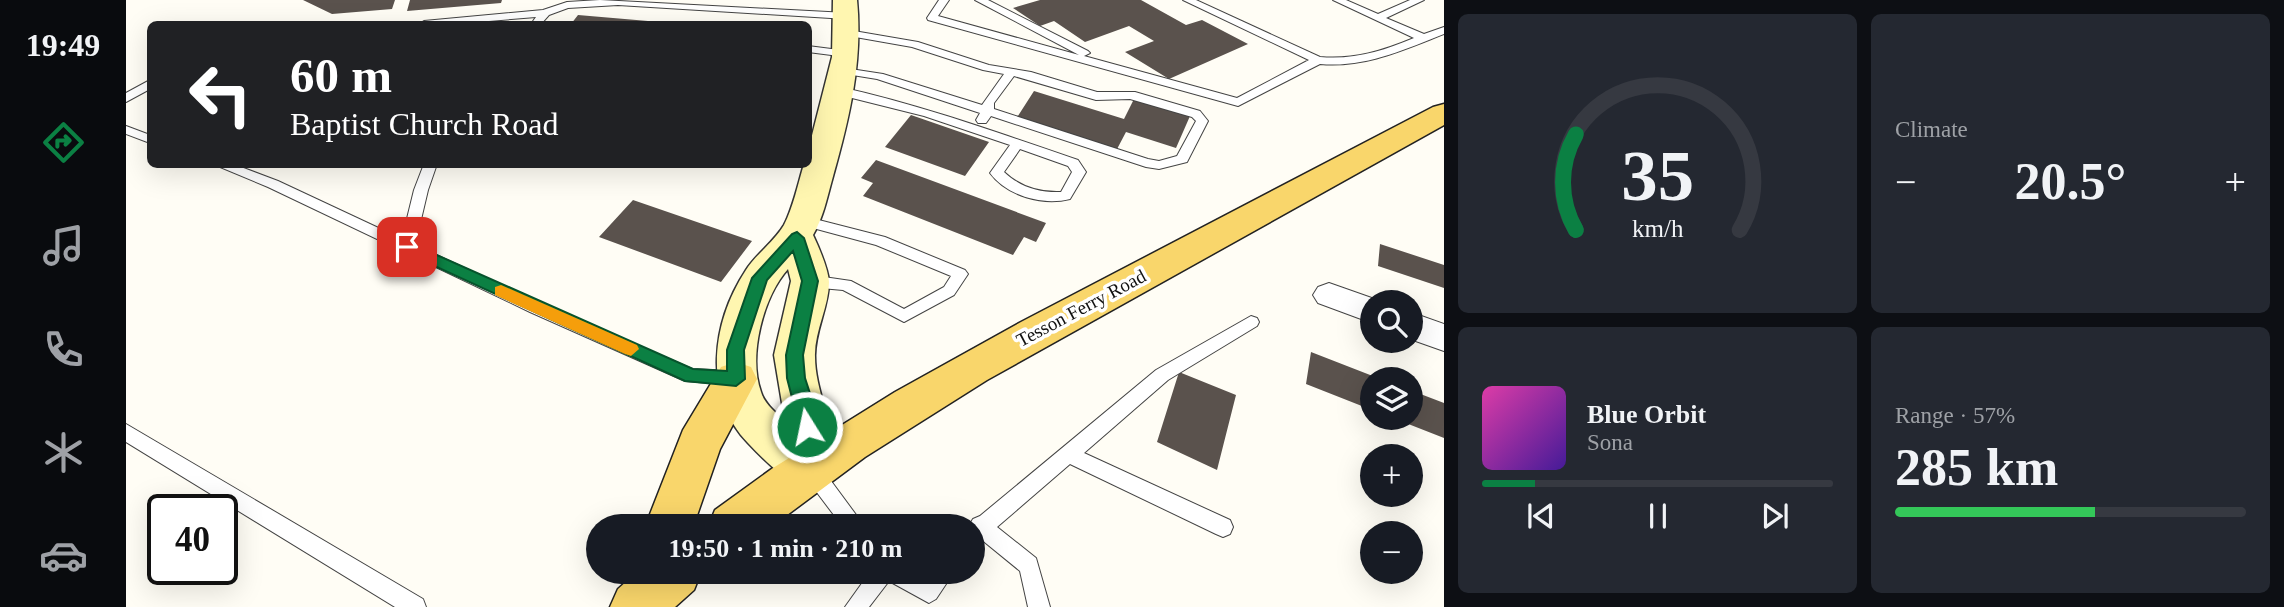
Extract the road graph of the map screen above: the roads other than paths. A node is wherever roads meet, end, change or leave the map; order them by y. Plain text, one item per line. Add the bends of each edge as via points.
1 (944, 0) edge
2 (980, 0) edge
3 (1188, 0) edge
4 (1338, 0) edge
5 (1419, 0) edge
6 (545, 13) junction
7 (1377, 18) junction
8 (457, 21) edge
9 (538, 21) edge
10 (721, 21) edge
11 (1444, 30) edge
12 (812, 38) edge
13 (1423, 38) junction
14 (845, 44) edge
15 (812, 48) edge
16 (1318, 60) junction
17 (1110, 67) junction
18 (1011, 72) junction
19 (147, 87) edge
20 (126, 98) edge
21 (988, 111) junction
22 (1444, 113) edge
23 (126, 130) edge
24 (975, 130) junction
25 (147, 138) edge
26 (1017, 144) junction
27 (230, 168) edge
28 (429, 168) edge
29 (800, 229) junction
30 (407, 247) junction
31 (810, 281) junction
32 (1329, 295) dead end
33 (1360, 307) edge
34 (1251, 322) dead end
35 (1423, 331) edge
36 (1444, 338) edge
37 (736, 379) junction
38 (126, 432) edge
39 (1067, 454) junction
40 (811, 470) junction
41 (674, 514) edge
42 (750, 514) edge
43 (845, 514) edge
44 (985, 524) edge
45 (1223, 527) dead end
46 (985, 536) edge
47 (874, 584) edge
48 (907, 584) edge
49 (936, 584) edge
50 (925, 600) edge
51 (415, 607) edge
52 (856, 607) edge
53 (1039, 607) edge

1 - 17 lane via 932,18
2 - 17 lane
3 - 16 lane
4 - 7 lane
5 - 7 lane
6 - 8 lane
6 - 9 lane
6 - 10 lane via 567,5 618,2
7 - 13 lane
11 - 13 lane
12 - 14 lane
13 - 16 lane via 1366,60 1342,64
14 - 15 lane
14 - 18 lane via 914,44
14 - 21 lane via 879,76
14 - 24 lane via 878,98
14 - 29 street
16 - 17 lane via 1238,102
18 - 21 lane via 988,103
18 - 21 lane via 1096,96 1131,95 1196,114 1202,121 1182,159 1159,165 1123,158
19 - 20 lane
21 - 24 lane
22 - 40 main road, Tesson Ferry Road via 1002,349
23 - 25 lane
24 - 26 lane
26 - 26 lane via 1073,163 1079,172 1065,196 1053,198 1005,183 997,173
27 - 30 lane
28 - 30 lane
29 - 31 street
29 - 31 lane via 880,241 960,274 949,291 904,316 846,285
29 - 37 street via 760,278 736,350
30 - 37 lane via 691,376
31 - 40 street via 794,355
32 - 33 street
34 - 39 lane via 1162,375
35 - 36 street
37 - 40 street via 746,409 762,431
37 - 41 main road via 699,444
38 - 51 lane
39 - 44 lane
39 - 45 lane
40 - 42 main road, Tesson Ferry Road
40 - 43 lane
46 - 53 lane via 1029,565
47 - 52 lane
48 - 50 lane
49 - 50 lane

